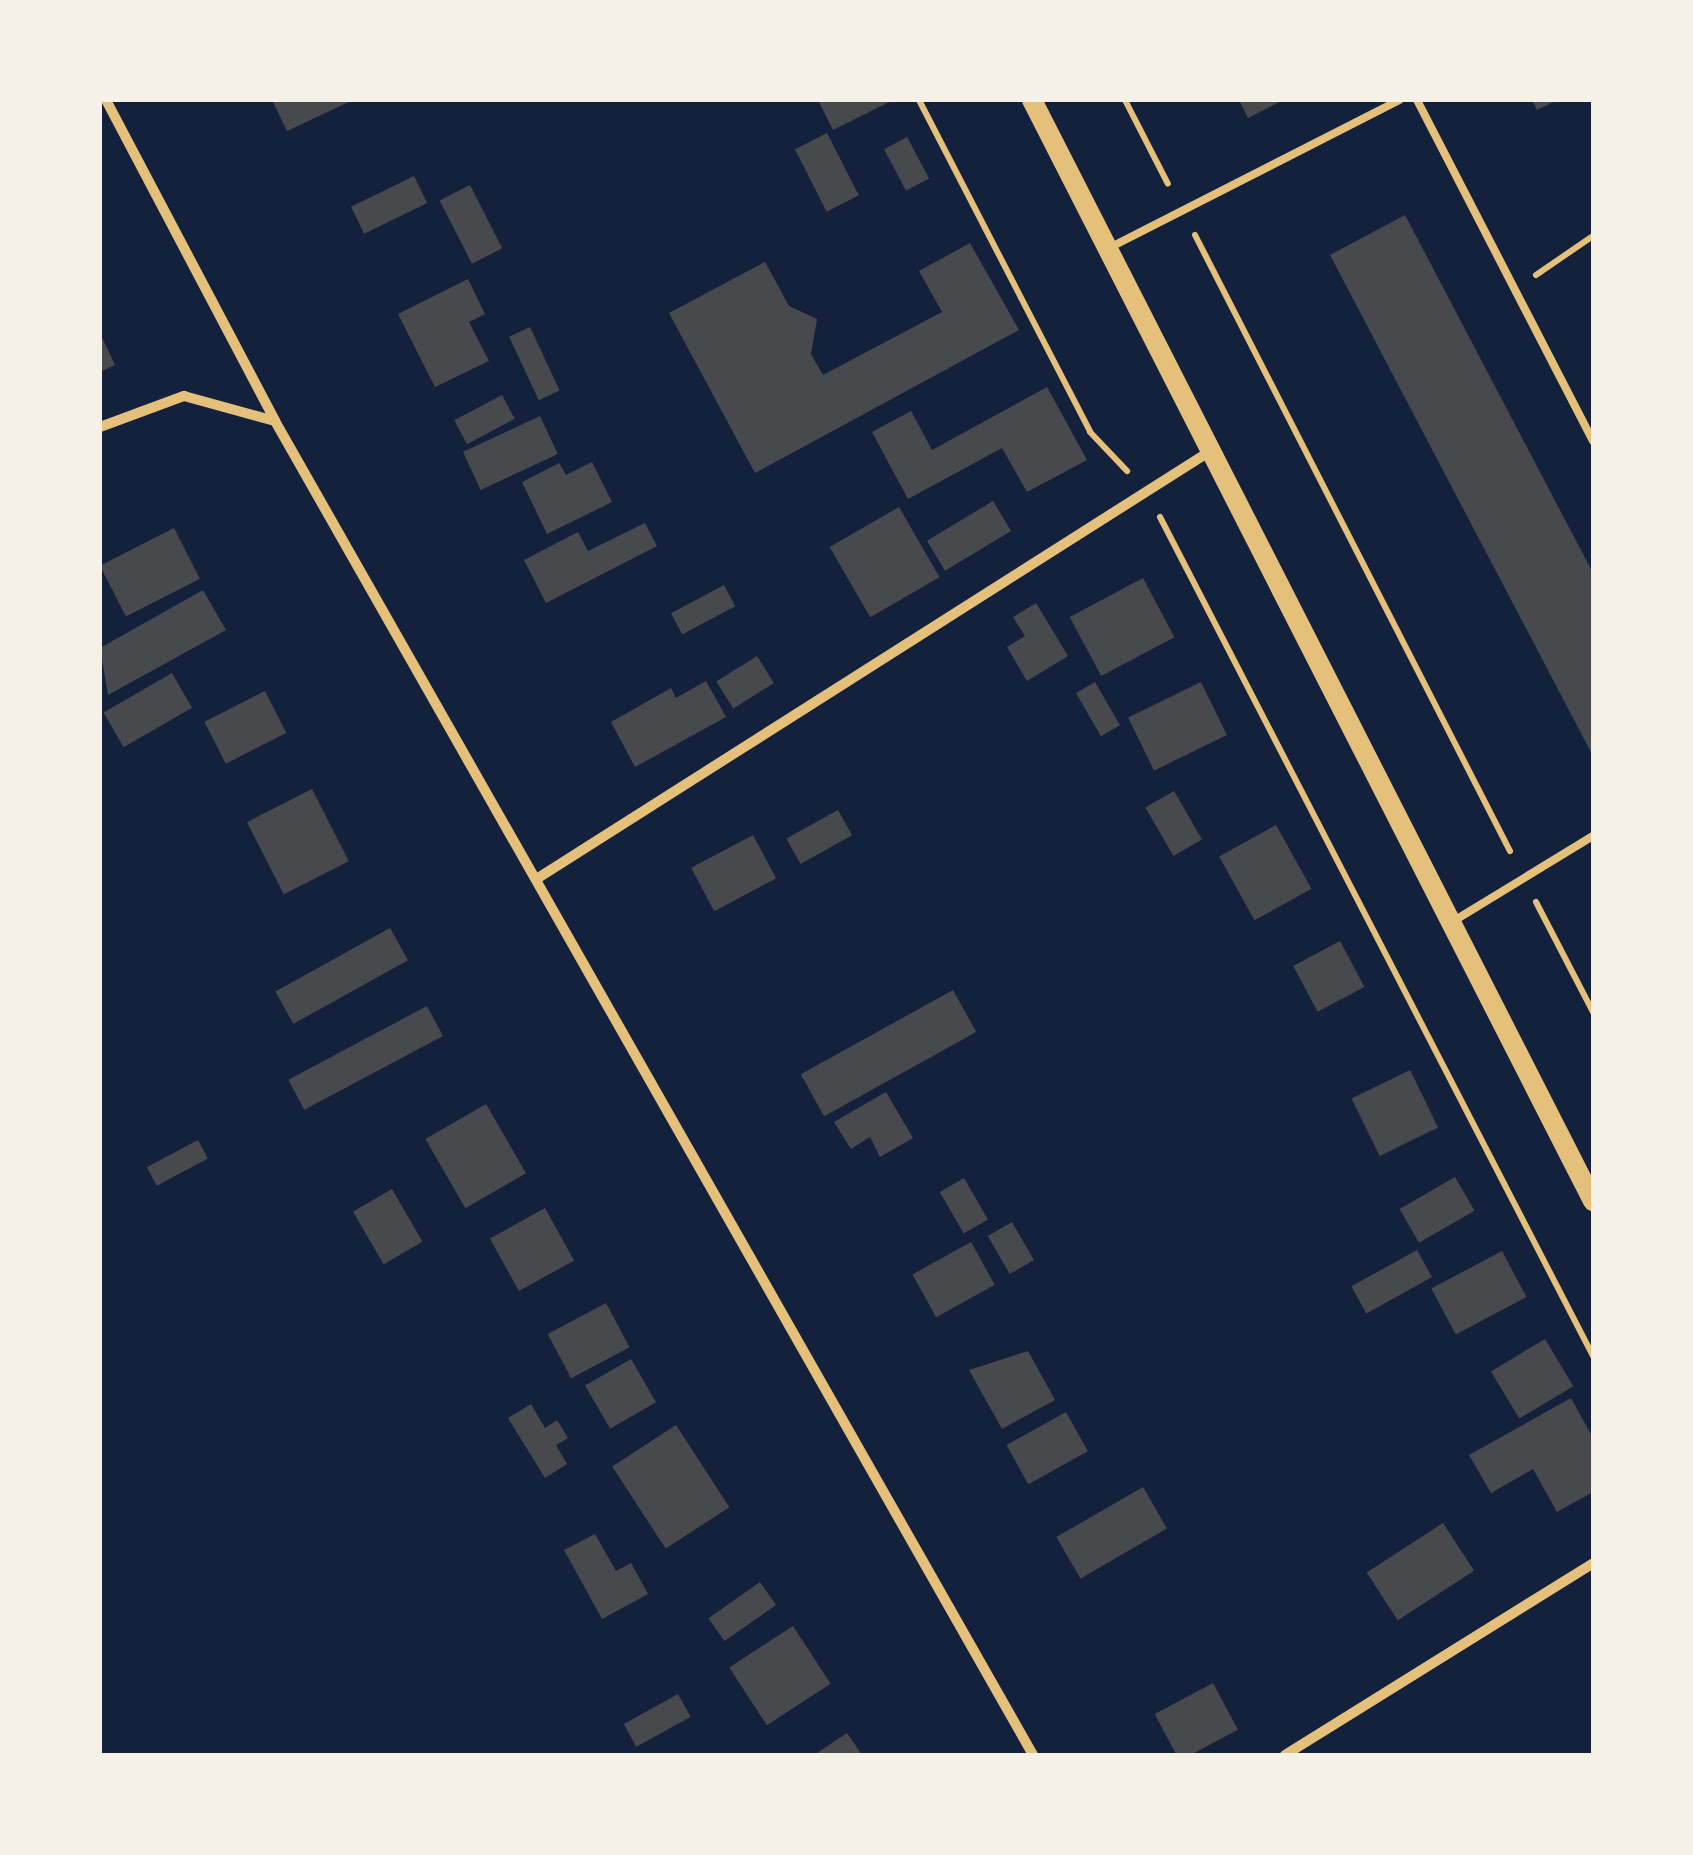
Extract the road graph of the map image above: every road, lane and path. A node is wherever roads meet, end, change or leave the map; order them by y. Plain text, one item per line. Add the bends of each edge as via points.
1 (106, 100) edge
2 (919, 100) edge
3 (1032, 100) edge
4 (1125, 100) edge
5 (1399, 100) edge
6 (1417, 100) edge
7 (1182, 210) junction
8 (1593, 236) edge
9 (1108, 248) junction
10 (1515, 290) junction
11 (274, 421) junction
12 (100, 427) edge
13 (1593, 441) edge
14 (1212, 450) junction
15 (1147, 492) junction
16 (1593, 836) edge
17 (538, 878) junction
18 (1524, 878) junction
19 (1452, 922) junction
20 (1593, 1012) edge
21 (1593, 1201) edge
22 (1593, 1356) edge
23 (1593, 1563) edge
24 (1033, 1755) edge
25 (1285, 1755) edge

1 - 11 street
2 - 15 path via 1090,432
3 - 9 main road
4 - 7 path
5 - 7 lane
6 - 10 lane
7 - 9 lane
7 - 18 path
8 - 10 path
9 - 14 main road
10 - 13 lane
11 - 12 street via 184,396
11 - 17 street
14 - 15 street
14 - 19 main road
15 - 17 street
15 - 22 path
16 - 18 lane
17 - 24 street
18 - 19 lane
18 - 20 path
19 - 21 main road
23 - 25 street

